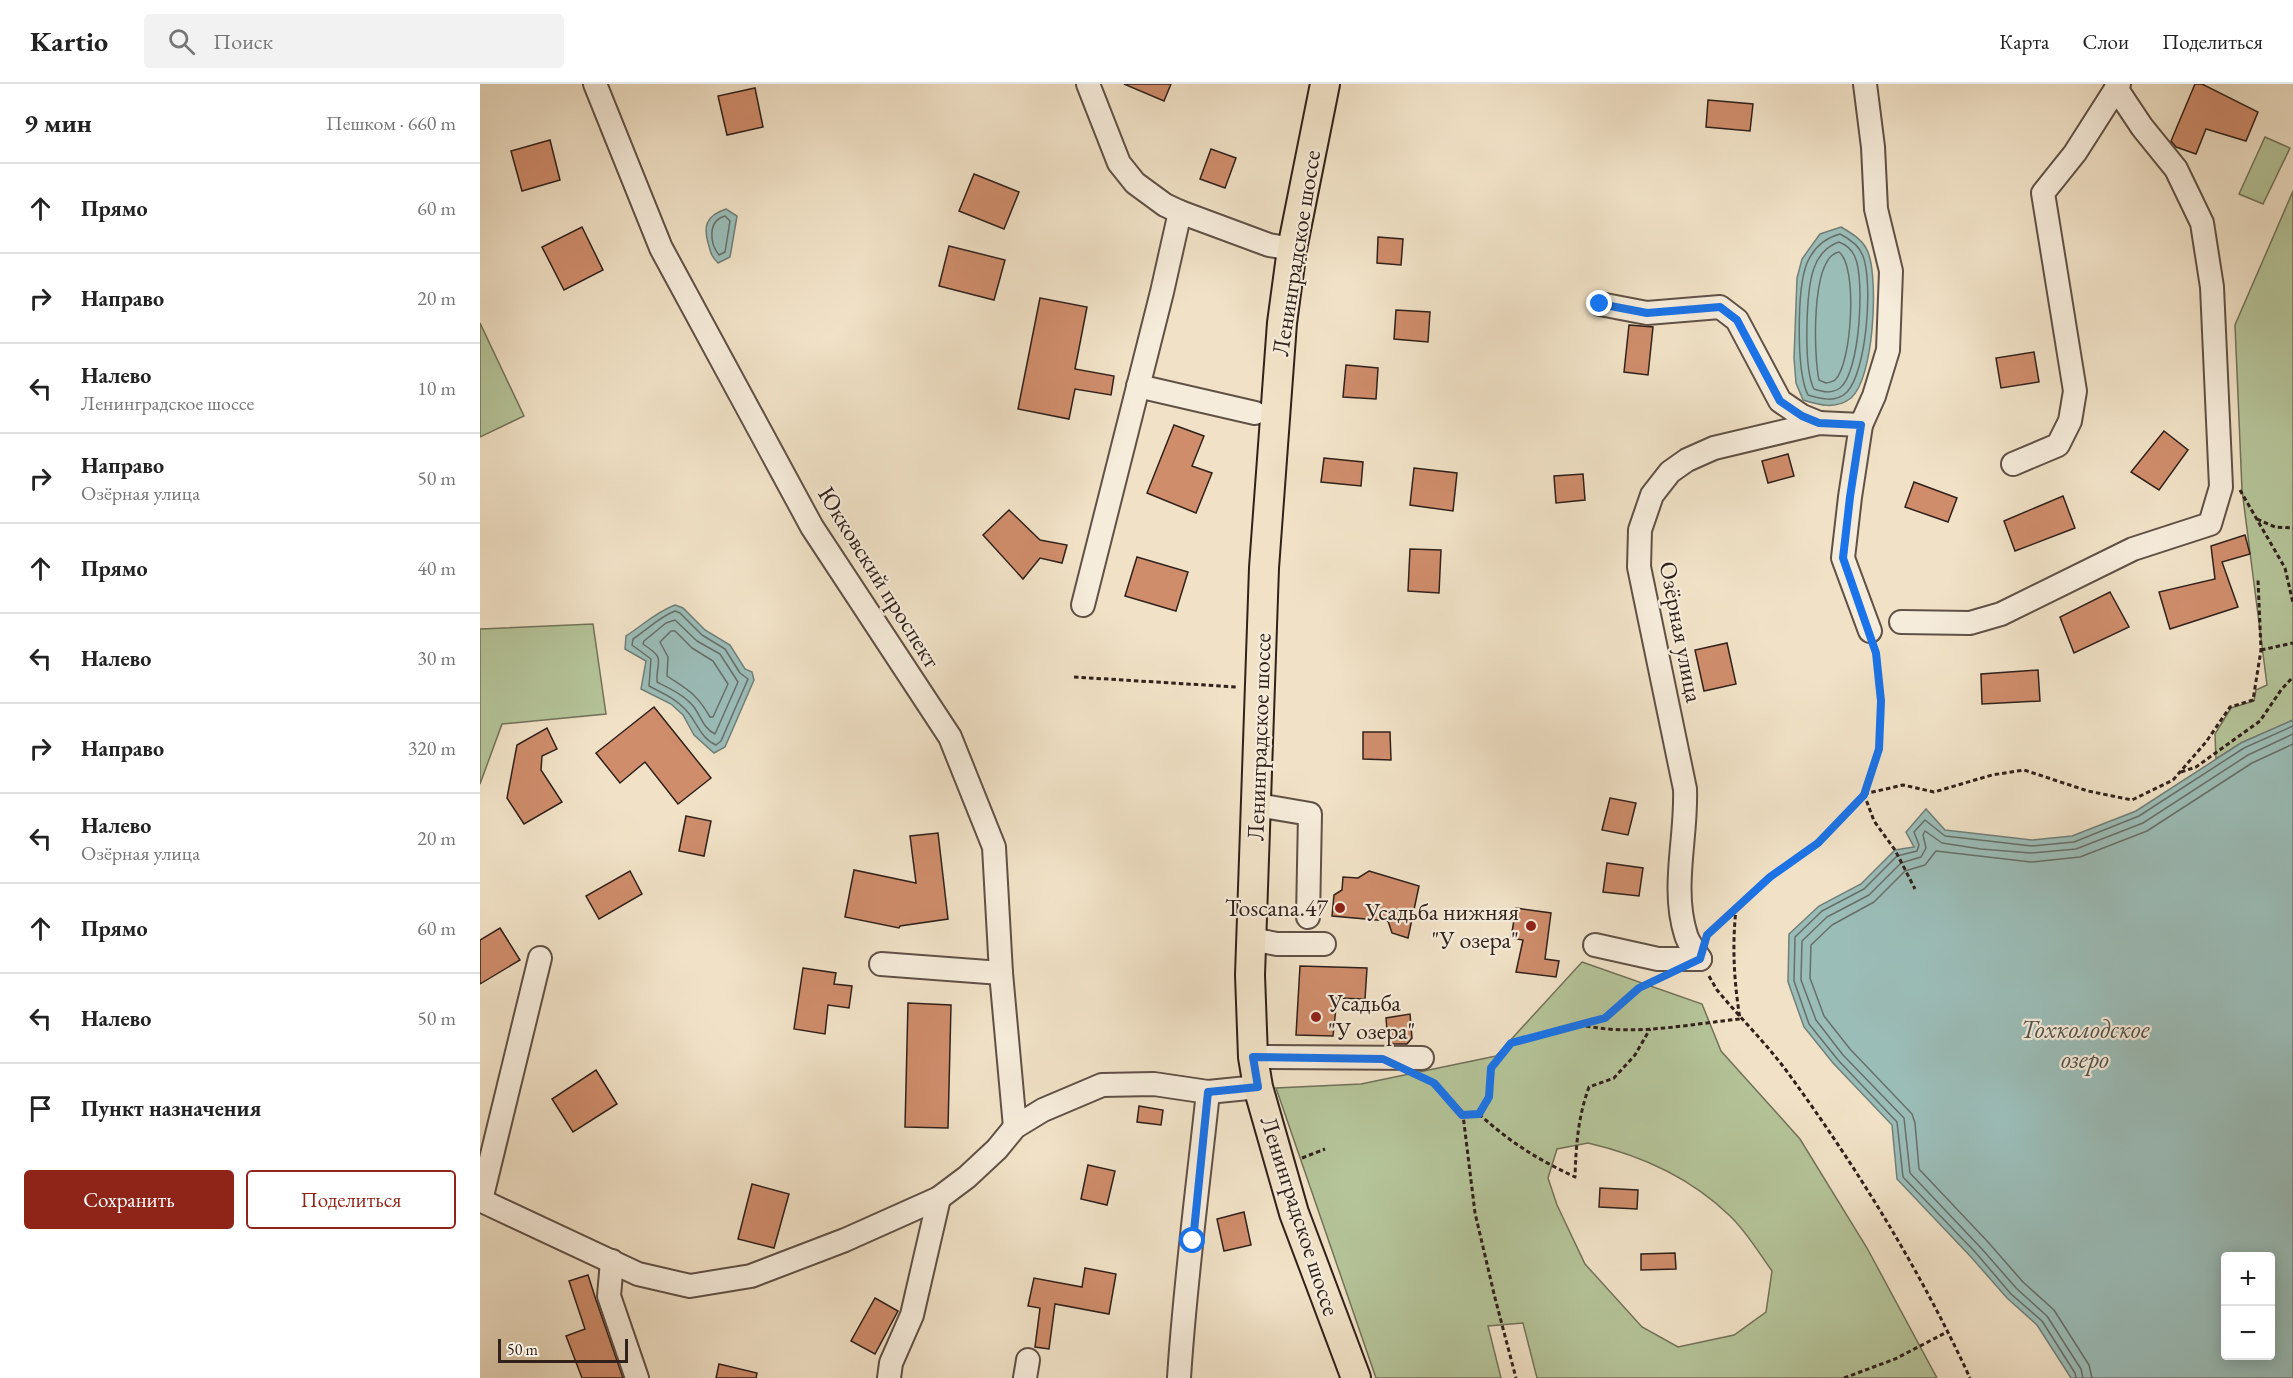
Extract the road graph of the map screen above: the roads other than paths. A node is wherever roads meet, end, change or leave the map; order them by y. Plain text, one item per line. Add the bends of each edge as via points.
1 (595, 84) edge
2 (1088, 84) edge
3 (1325, 84) edge
4 (1865, 84) edge
5 (2117, 86) edge
6 (1173, 208) junction
7 (1292, 249) junction
8 (1600, 304) dead end
9 (1138, 386) junction
10 (1255, 413) dead end
11 (1819, 423) junction
12 (1861, 425) junction
13 (2013, 464) dead end
14 (1083, 605) dead end
15 (1901, 622) dead end
16 (1870, 631) road end
17 (1257, 805) junction
18 (1308, 917) dead end
19 (1251, 939) junction
20 (1324, 944) dead end
21 (1595, 945) dead end
22 (540, 958) dead end
23 (881, 963) dead end
24 (1001, 973) junction
25 (1253, 1057) junction
26 (1418, 1066) road end
27 (1258, 1087) junction
28 (1208, 1092) junction
29 (1015, 1127) junction
30 (939, 1198) junction
31 (480, 1200) edge
32 (612, 1261) junction
33 (637, 1378) edge
34 (889, 1378) edge
35 (1179, 1378) edge
36 (1356, 1378) edge

1 - 24 street, Юкковский проспект via 661,248 806,516 950,737 994,847
2 - 6 street via 1119,163 1135,183
3 - 7 main road, Ленинградское шоссе
4 - 12 street via 1876,209 1891,271 1888,350 1875,396
5 - 13 street via 2075,153 2043,193 2075,391 2070,421 2058,445
5 - 15 street via 2142,127 2176,169 2202,223 2212,287 2221,487 2210,524 2133,549 2001,614 1970,623
6 - 7 street via 1269,245
6 - 9 street via 1162,292
7 - 17 main road, Ленинградское шоссе via 1282,323 1268,504
8 - 11 street via 1647,313 1720,307 1737,320 1780,401
9 - 10 street
9 - 14 street
11 - 12 street, Озёрная улица
11 - 21 street, Озёрная улица via 1714,448 1670,472 1652,495 1640,530 1639,567 1685,789 1680,890 1686,937 1700,959 1658,959
12 - 16 street via 1843,558
17 - 18 street via 1310,814
17 - 19 main road, Ленинградское шоссе
19 - 20 street via 1277,944
19 - 25 main road, Ленинградское шоссе
22 - 31 street
23 - 24 street
24 - 29 street, Юкковский проспект
25 - 26 street
25 - 27 main road, Ленинградское шоссе
27 - 28 street
27 - 36 main road, Ленинградское шоссе via 1294,1213
28 - 29 street via 1154,1084 1102,1085 1043,1110
28 - 35 street
29 - 30 street via 997,1149
30 - 32 street via 751,1276 690,1286 639,1274
30 - 34 street via 912,1315 891,1363
31 - 32 street
32 - 33 street via 609,1296

